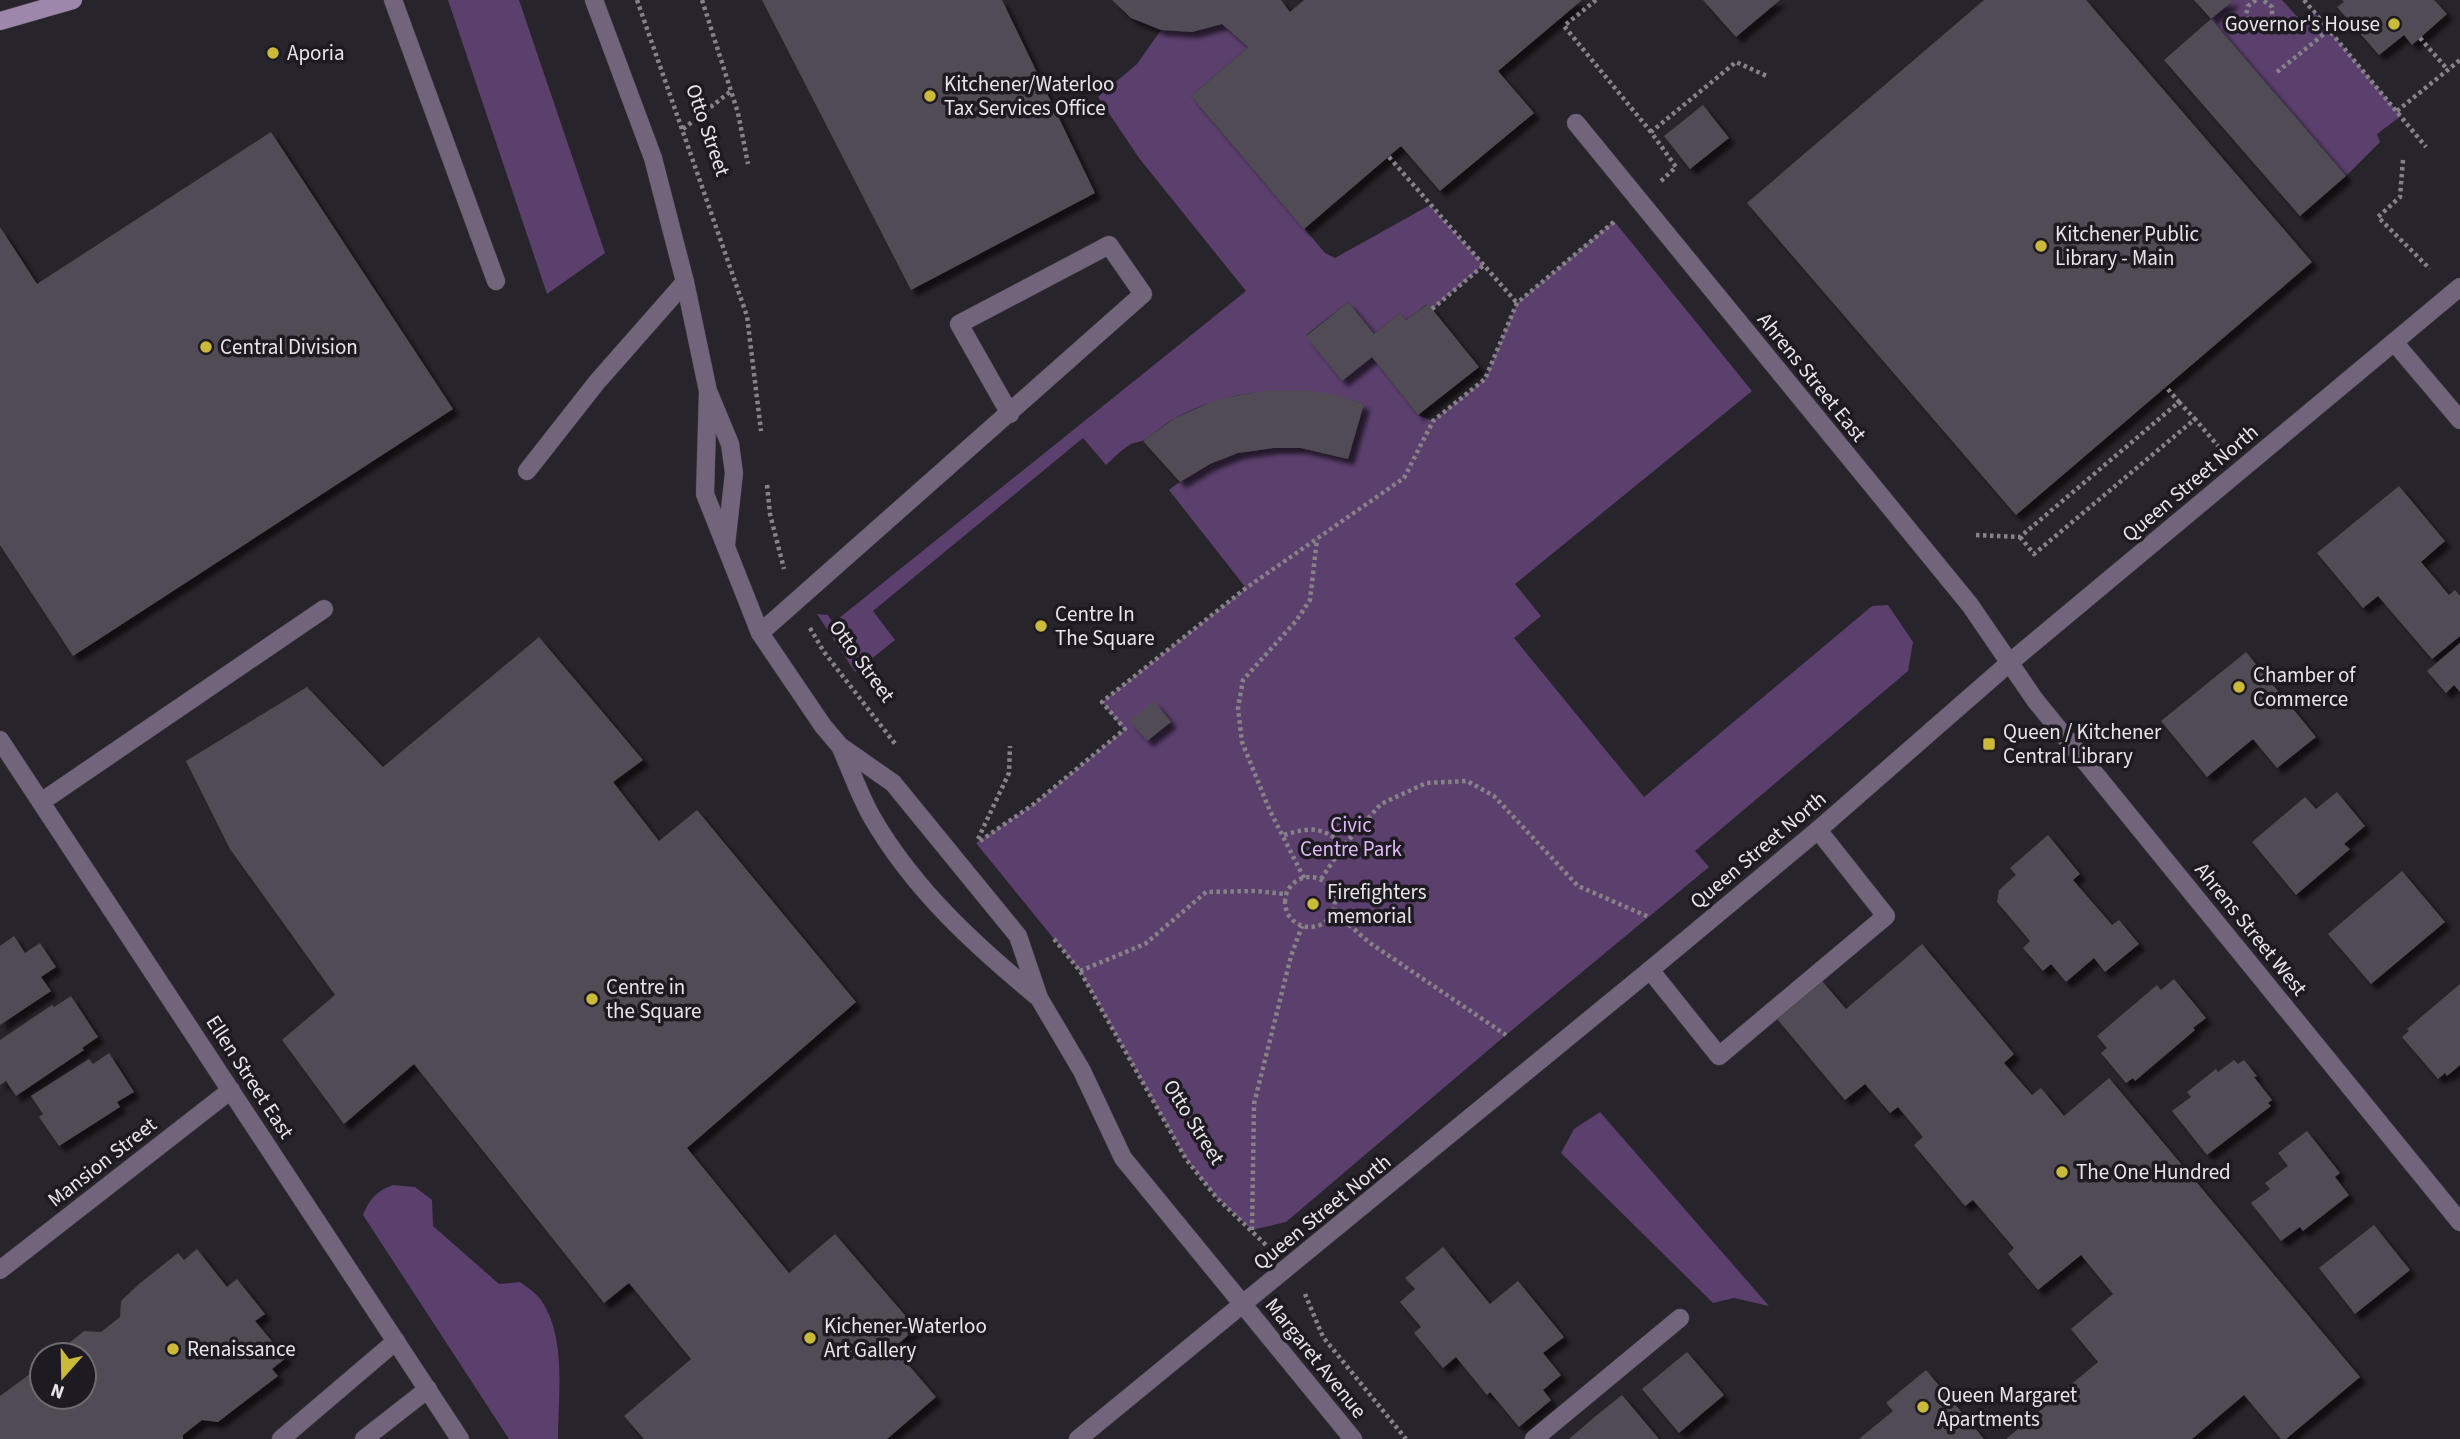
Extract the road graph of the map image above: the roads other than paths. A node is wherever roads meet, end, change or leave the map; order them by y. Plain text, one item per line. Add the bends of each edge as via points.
1 (73, 0) edge
2 (393, 0) edge
3 (594, 0) edge
4 (0, 21) edge
5 (1576, 123) dead end
6 (496, 281) dead end
7 (685, 282) junction
8 (2460, 287) edge
9 (2394, 342) junction
10 (708, 391) junction
11 (1010, 414) junction
12 (2460, 420) edge
13 (527, 471) dead end
14 (725, 548) junction
15 (324, 609) dead end
16 (760, 633) junction
17 (2008, 664) junction
18 (0, 740) edge
19 (840, 746) junction
20 (41, 802) junction
21 (1818, 830) junction
22 (1650, 970) junction
23 (1039, 998) junction
24 (231, 1090) junction
25 (2460, 1222) edge
26 (0, 1270) edge
27 (1244, 1305) junction
28 (1680, 1318) dead end
29 (396, 1341) junction
30 (428, 1390) junction
31 (281, 1439) edge
32 (364, 1439) edge
33 (460, 1439) edge
34 (1078, 1439) edge
35 (1353, 1439) edge
36 (1534, 1439) edge

1 - 4 main road
2 - 6 street
3 - 7 street via 653,158
5 - 17 street, Ahrens Street East via 1970,605
7 - 10 street
7 - 13 street
8 - 9 street, Queen Street North
9 - 12 street
9 - 17 street, Queen Street North
10 - 14 street via 705,494
10 - 14 street via 730,444 734,473
11 - 11 street via 959,324 1109,245 1143,294
11 - 16 street
14 - 16 street
15 - 20 street
16 - 19 street
17 - 21 street, Queen Street North
17 - 25 street, Ahrens Street West
18 - 20 street, Ellen Street East
19 - 23 street via 873,818 921,888 985,954
19 - 23 street via 893,783 1018,936
20 - 24 street, Ellen Street East
21 - 22 street, Queen Street North
21 - 22 street via 1886,916 1719,1056
22 - 27 street, Queen Street North
23 - 27 street via 1082,1071 1123,1158
24 - 26 street, Mansion Street
24 - 29 street, Ellen Street East
27 - 34 street, Queen Street North
27 - 35 street, Margaret Avenue
28 - 36 street
29 - 30 street, Ellen Street East
29 - 31 street
30 - 32 street
30 - 33 street, Ellen Street East

